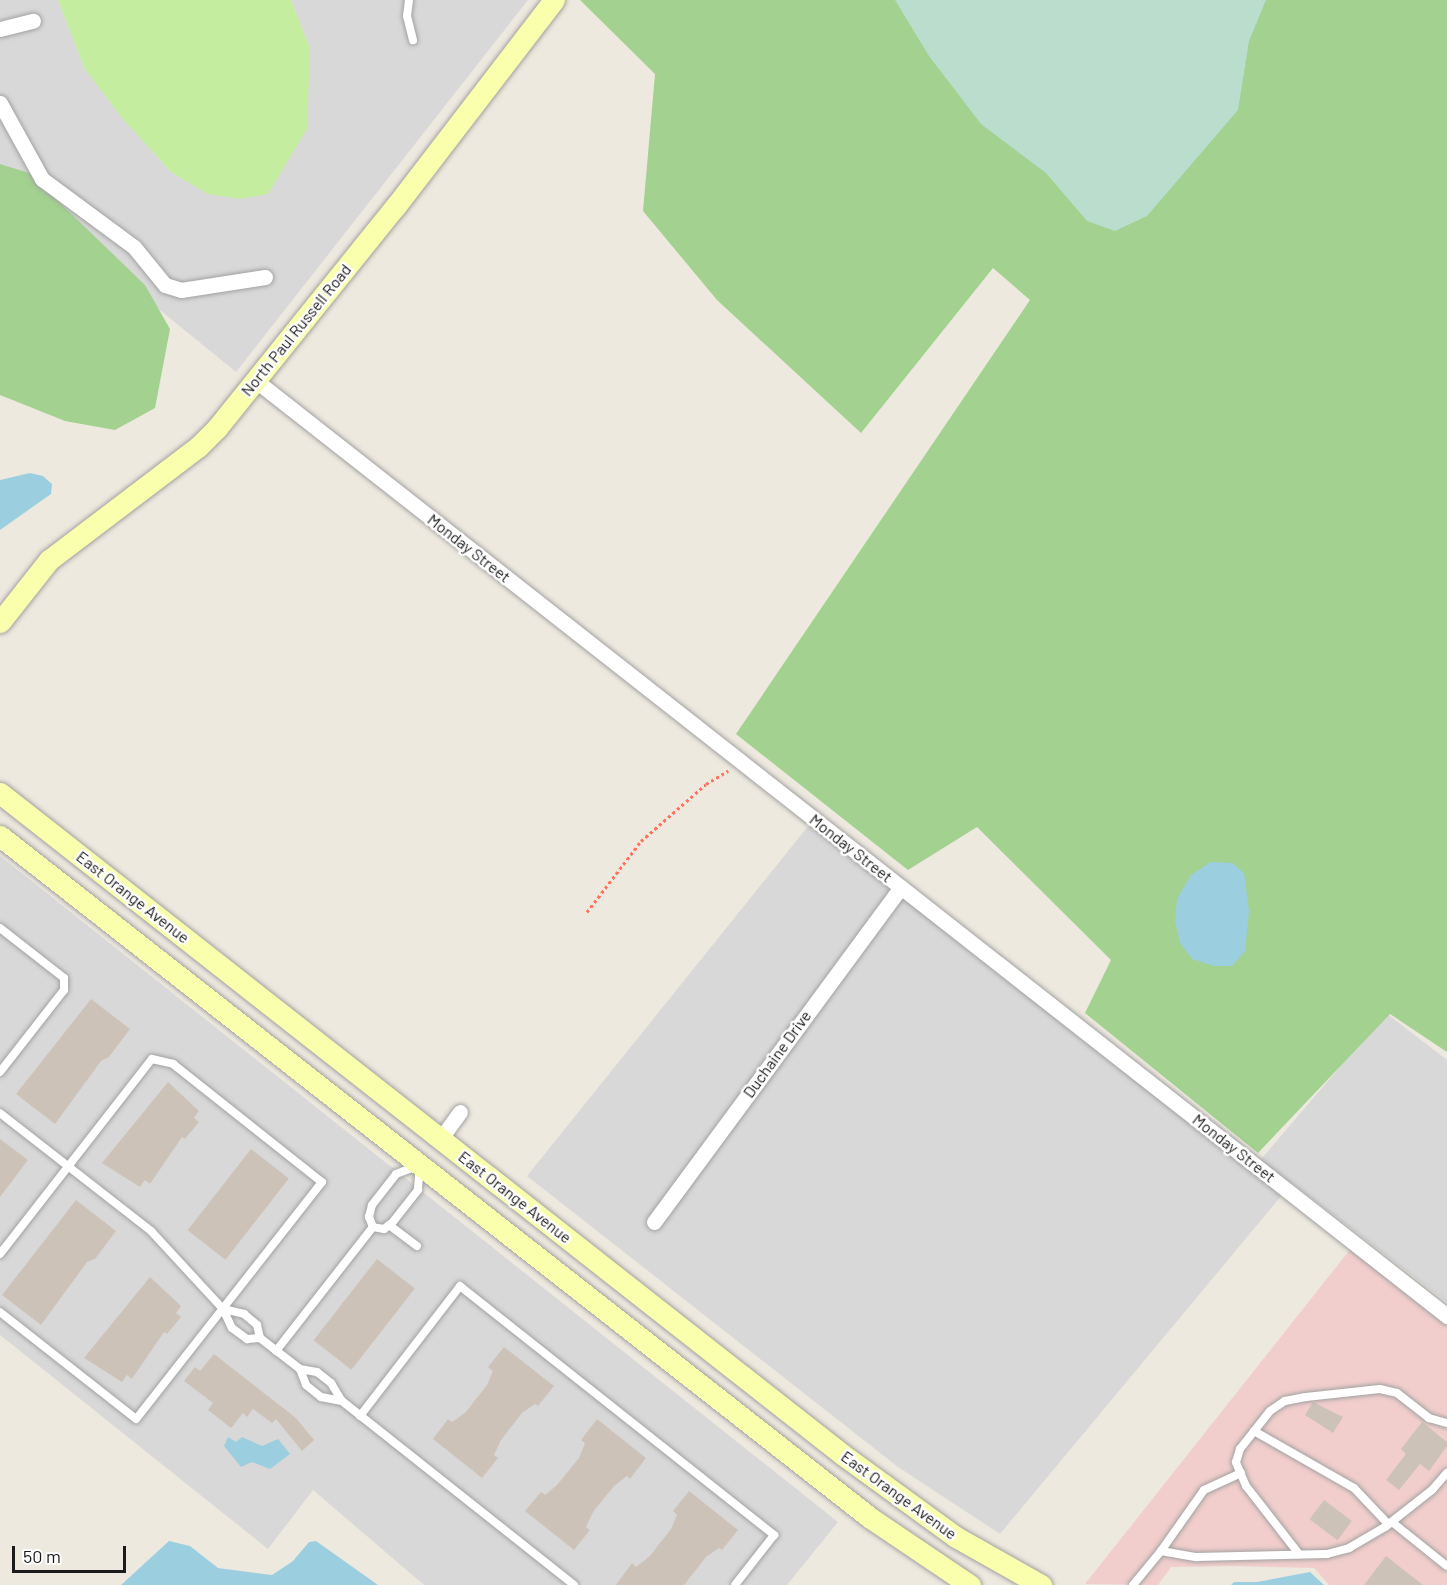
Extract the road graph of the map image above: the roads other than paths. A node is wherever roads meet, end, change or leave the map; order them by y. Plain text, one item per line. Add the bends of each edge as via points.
1 (409, 0) edge
2 (554, 0) edge
3 (33, 21) dead end
4 (0, 28) edge
5 (413, 40) dead end
6 (0, 103) edge
7 (265, 277) dead end
8 (255, 380) junction
9 (0, 622) edge
10 (0, 793) edge
11 (0, 836) edge
12 (901, 886) junction
13 (0, 928) edge
14 (0, 1072) edge
15 (460, 1112) dead end
16 (0, 1113) edge
17 (441, 1138) junction
18 (420, 1165) junction
19 (69, 1167) junction
20 (654, 1222) dead end
21 (389, 1225) junction
22 (373, 1227) junction
23 (417, 1246) dead end
24 (0, 1254) edge
25 (223, 1309) junction
26 (0, 1312) edge
27 (1447, 1316) edge
28 (260, 1338) junction
29 (276, 1351) junction
30 (300, 1369) junction
31 (342, 1401) junction
32 (360, 1416) junction
33 (1447, 1423) edge
34 (1254, 1431) junction
35 (1241, 1473) junction
36 (1446, 1477) edge
37 (1390, 1523) junction
38 (1161, 1551) junction
39 (1299, 1554) junction
40 (1447, 1566) edge
41 (574, 1585) edge
42 (735, 1585) edge
43 (970, 1585) edge
44 (1041, 1585) edge
45 (1133, 1585) edge

1 - 5 lane via 407,16
2 - 8 street, North Paul Russell Road
3 - 4 street
6 - 7 street via 42,179 134,248 165,285 181,290
8 - 9 street, North Paul Russell Road via 198,447 49,560
8 - 12 street, Monday Street
10 - 17 street, East Orange Avenue
11 - 18 street, East Orange Avenue
12 - 20 street, Duchaine Drive
12 - 27 street, Monday Street
13 - 14 lane via 64,978 64,990
15 - 17 street
16 - 19 lane
17 - 18 street
17 - 44 street, East Orange Avenue via 899,1497 956,1537
18 - 21 lane via 418,1190
18 - 22 lane via 396,1174 372,1205 369,1217
18 - 43 street, East Orange Avenue via 869,1517
19 - 24 lane
19 - 25 lane via 151,1231
19 - 25 lane via 152,1059 173,1064 322,1182
21 - 22 lane via 384,1229
21 - 23 lane
22 - 29 lane
25 - 26 lane via 136,1419
25 - 28 lane via 244,1314 257,1324
25 - 28 lane via 232,1328 248,1339
28 - 29 lane
29 - 30 lane
30 - 31 lane via 317,1372 331,1383
30 - 31 lane via 306,1385 321,1397
31 - 32 lane
32 - 41 lane
32 - 42 lane via 460,1286 774,1535
33 - 34 lane via 1429,1418 1397,1393 1359,1388 1285,1401 1270,1411
34 - 35 lane via 1236,1462
34 - 37 lane via 1354,1488
35 - 38 lane via 1204,1490
35 - 39 lane
36 - 37 lane
37 - 39 lane via 1349,1548 1327,1554
37 - 40 lane
38 - 39 lane via 1196,1557
38 - 45 lane

